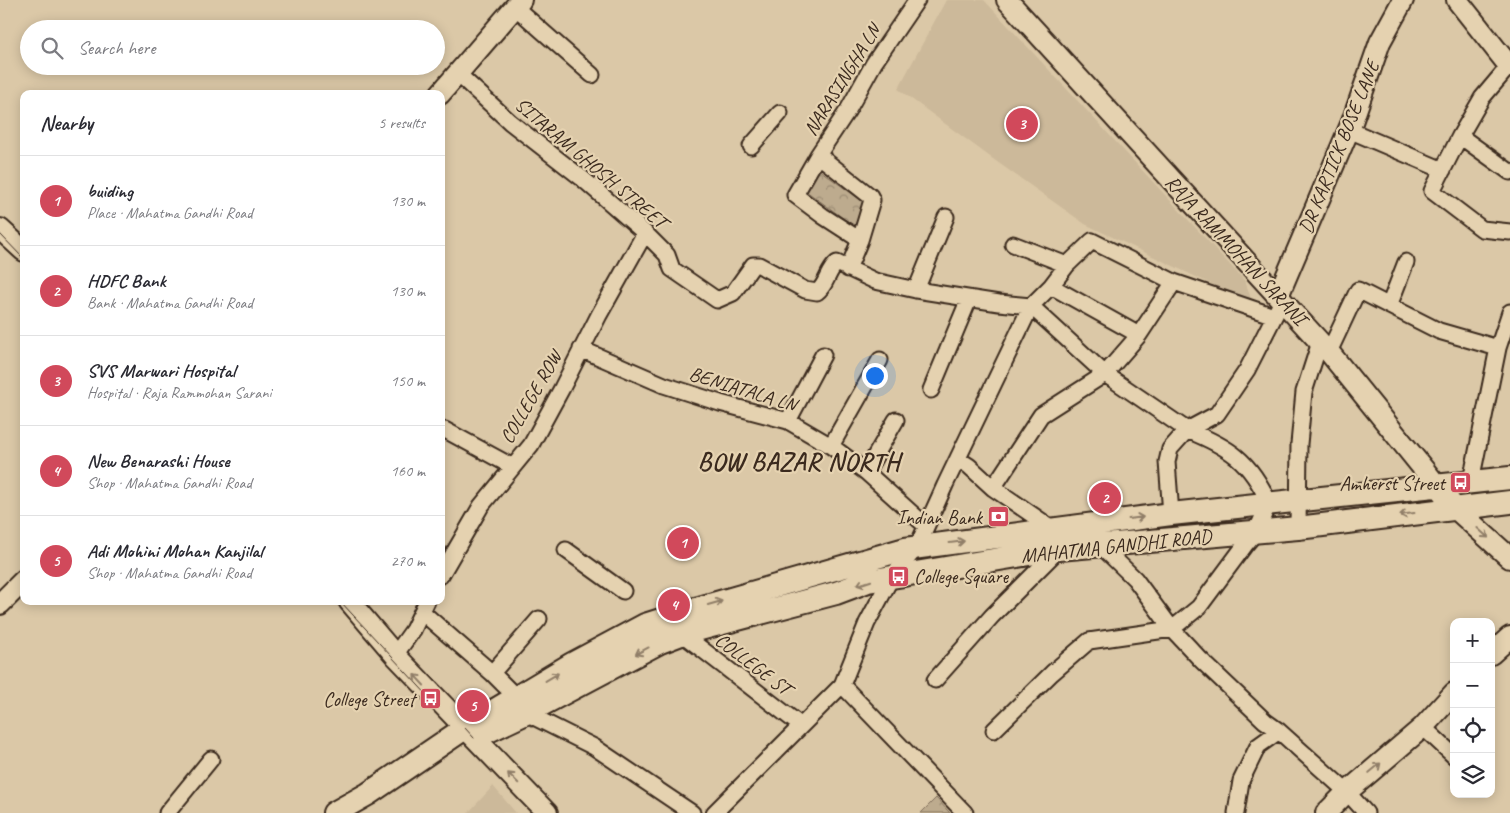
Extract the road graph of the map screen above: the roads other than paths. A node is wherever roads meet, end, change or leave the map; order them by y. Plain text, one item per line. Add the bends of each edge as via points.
1 (917, 0) edge
2 (1007, 0) edge
3 (1403, 0) edge
4 (1457, 0) edge
5 (518, 3) edge
6 (1510, 67) edge
7 (457, 73) junction
8 (592, 75) dead end
9 (443, 90) edge
10 (780, 113) dead end
11 (1349, 130) junction
12 (1460, 136) junction
13 (751, 146) dead end
14 (818, 155) junction
15 (1443, 170) junction
16 (1510, 172) edge
17 (946, 217) dead end
18 (0, 229) edge
19 (1510, 232) edge
20 (645, 233) junction
21 (860, 240) junction
22 (1014, 244) dead end
23 (20, 246) edge
24 (1406, 262) dead end
25 (1067, 265) junction
26 (848, 268) junction
27 (1174, 282) junction
28 (1051, 286) junction
29 (916, 290) junction
30 (969, 299) junction
31 (1278, 304) junction
32 (1031, 306) junction
33 (1389, 306) junction
34 (1510, 312) edge
35 (1139, 335) junction
36 (1325, 347) junction
37 (1498, 348) junction
38 (581, 349) junction
39 (823, 355) dead end
40 (880, 360) dead end
41 (1105, 374) junction
42 (931, 390) dead end
43 (896, 420) dead end
44 (788, 421) junction
45 (445, 430) edge
46 (1187, 430) junction
47 (831, 446) junction
48 (958, 459) junction
49 (513, 467) junction
50 (866, 472) junction
51 (1510, 478) edge
52 (1471, 481) junction
53 (1437, 486) junction
54 (993, 488) junction
55 (1298, 501) junction
56 (1510, 502) edge
57 (1269, 503) junction
58 (1455, 508) junction
59 (1171, 514) junction
60 (926, 526) junction
61 (1298, 528) junction
62 (1256, 532) junction
63 (1056, 539) junction
64 (1100, 545) junction
65 (917, 547) junction
66 (566, 550) dead end
67 (1510, 558) edge
68 (445, 568) edge
69 (892, 576) junction
70 (20, 584) edge
71 (623, 591) dead end
72 (0, 604) edge
73 (352, 605) edge
74 (424, 607) edge
75 (539, 619) dead end
76 (674, 626) junction
77 (1172, 630) junction
78 (1510, 637) edge
79 (1495, 650) edge
80 (395, 654) junction
81 (492, 673) junction
82 (935, 680) dead end
83 (842, 685) junction
84 (1450, 697) edge
85 (522, 705) junction
86 (800, 725) junction
87 (1423, 727) junction
88 (994, 730) dead end
89 (1279, 731) junction
90 (469, 733) junction
91 (1451, 753) edge
92 (211, 759) dead end
93 (1347, 792) junction
94 (167, 813) edge
95 (334, 813) edge
96 (356, 813) edge
97 (547, 813) edge
98 (692, 813) edge
99 (714, 813) edge
100 (965, 813) edge
101 (1236, 813) edge
102 (1326, 813) edge
103 (1366, 813) edge

1 - 14 street, NARASINGHA LN
2 - 31 main road, RAJA RAMMOHAN SARANI
3 - 11 main road, DR KARTICK BOSE LANE via 1380,42
4 - 6 main road
5 - 7 main road
5 - 8 street
6 - 12 street via 1482,98
7 - 9 main road
7 - 20 street, SITARAM GHOSH STREET via 510,122
10 - 13 street
11 - 15 street
11 - 31 main road, DR KARTICK BOSE LANE
12 - 15 street
12 - 16 street
14 - 21 street via 870,196 871,204
14 - 21 street, NARASINGHA LN via 795,195
15 - 19 street via 1432,191 1482,229
17 - 29 street
18 - 23 main road
20 - 26 street, SITARAM GHOSH STREET via 666,256 672,269 717,300 733,293 753,265 759,265 805,290 817,292 823,288 837,263
20 - 38 street, COLLEGE ROW
21 - 26 street
22 - 25 street
24 - 33 street
25 - 27 street via 1092,241
25 - 28 street
26 - 29 street via 875,281
27 - 31 street
27 - 35 street
28 - 32 street
28 - 35 street
29 - 30 street
30 - 32 street
30 - 42 street
31 - 36 main road, RAJA RAMMOHAN SARANI
31 - 46 street via 1247,370 1218,414
32 - 41 street
32 - 48 street
33 - 36 street via 1358,290
33 - 37 street via 1439,331
34 - 37 street
35 - 41 street
36 - 53 main road, RAJA RAMMOHAN SARANI
36 - 55 street via 1304,392
37 - 52 street
38 - 44 street, BENIATALA LN via 664,385
38 - 49 street, COLLEGE ROW via 531,445
39 - 44 street
40 - 47 street
41 - 46 street
41 - 54 street via 1041,415
43 - 50 street
44 - 47 street, BENIATALA LN
45 - 49 street
46 - 57 street via 1212,440 1242,460
46 - 59 street via 1170,449 1167,462
47 - 50 street, BENIATALA LN
48 - 54 street
48 - 60 street
49 - 68 street, COLLEGE ROW via 481,506
50 - 60 street, BENIATALA LN
51 - 52 main road, MAHATMA GANDHI ROAD
52 - 53 main road, MAHATMA GANDHI ROAD
53 - 55 main road, MAHATMA GANDHI ROAD
53 - 58 main road, RAJA RAMMOHAN SARANI
54 - 63 street
55 - 57 main road, MAHATMA GANDHI ROAD
55 - 61 street
56 - 58 main road, MAHATMA GANDHI ROAD
57 - 59 main road, MAHATMA GANDHI ROAD
57 - 62 street
58 -> 61 main road, MAHATMA GANDHI ROAD
58 -> 67 main road, RAJA RAMMOHAN SARANI
63 -> 59 main road, MAHATMA GANDHI ROAD
60 - 65 street
61 - 62 main road, MAHATMA GANDHI ROAD
62 - 64 main road, MAHATMA GANDHI ROAD
62 - 77 street via 1200,607
63 - 64 main road, MAHATMA GANDHI ROAD
65 -> 63 main road, MAHATMA GANDHI ROAD
63 - 69 main road, MAHATMA GANDHI ROAD
63 - 82 street
64 - 77 street via 1135,579
65 - 69 street
76 -> 65 main road, MAHATMA GANDHI ROAD
66 - 71 street
69 -> 76 main road, MAHATMA GANDHI ROAD via 836,593
69 - 83 street via 867,623
70 - 72 main road
73 - 80 main road
74 - 80 street via 413,630
74 - 81 street
75 - 81 street
76 - 85 main road, MAHATMA GANDHI ROAD via 660,642
76 - 86 street, COLLEGE ST
77 - 88 street via 1089,641
77 - 89 street
78 - 79 main road
90 -> 80 main road
81 - 85 street
83 - 86 street
83 - 100 street
84 - 87 main road
85 - 90 main road, MAHATMA GANDHI ROAD
85 - 98 street via 594,747
86 - 99 street
87 - 91 street
93 -> 87 main road
89 - 93 street
89 - 101 street via 1258,746 1241,781
90 - 95 main road, MAHATMA GANDHI ROAD
90 - 96 main road, MAHATMA GANDHI ROAD
97 -> 90 main road
92 - 94 street
93 - 102 main road
93 - 103 street

